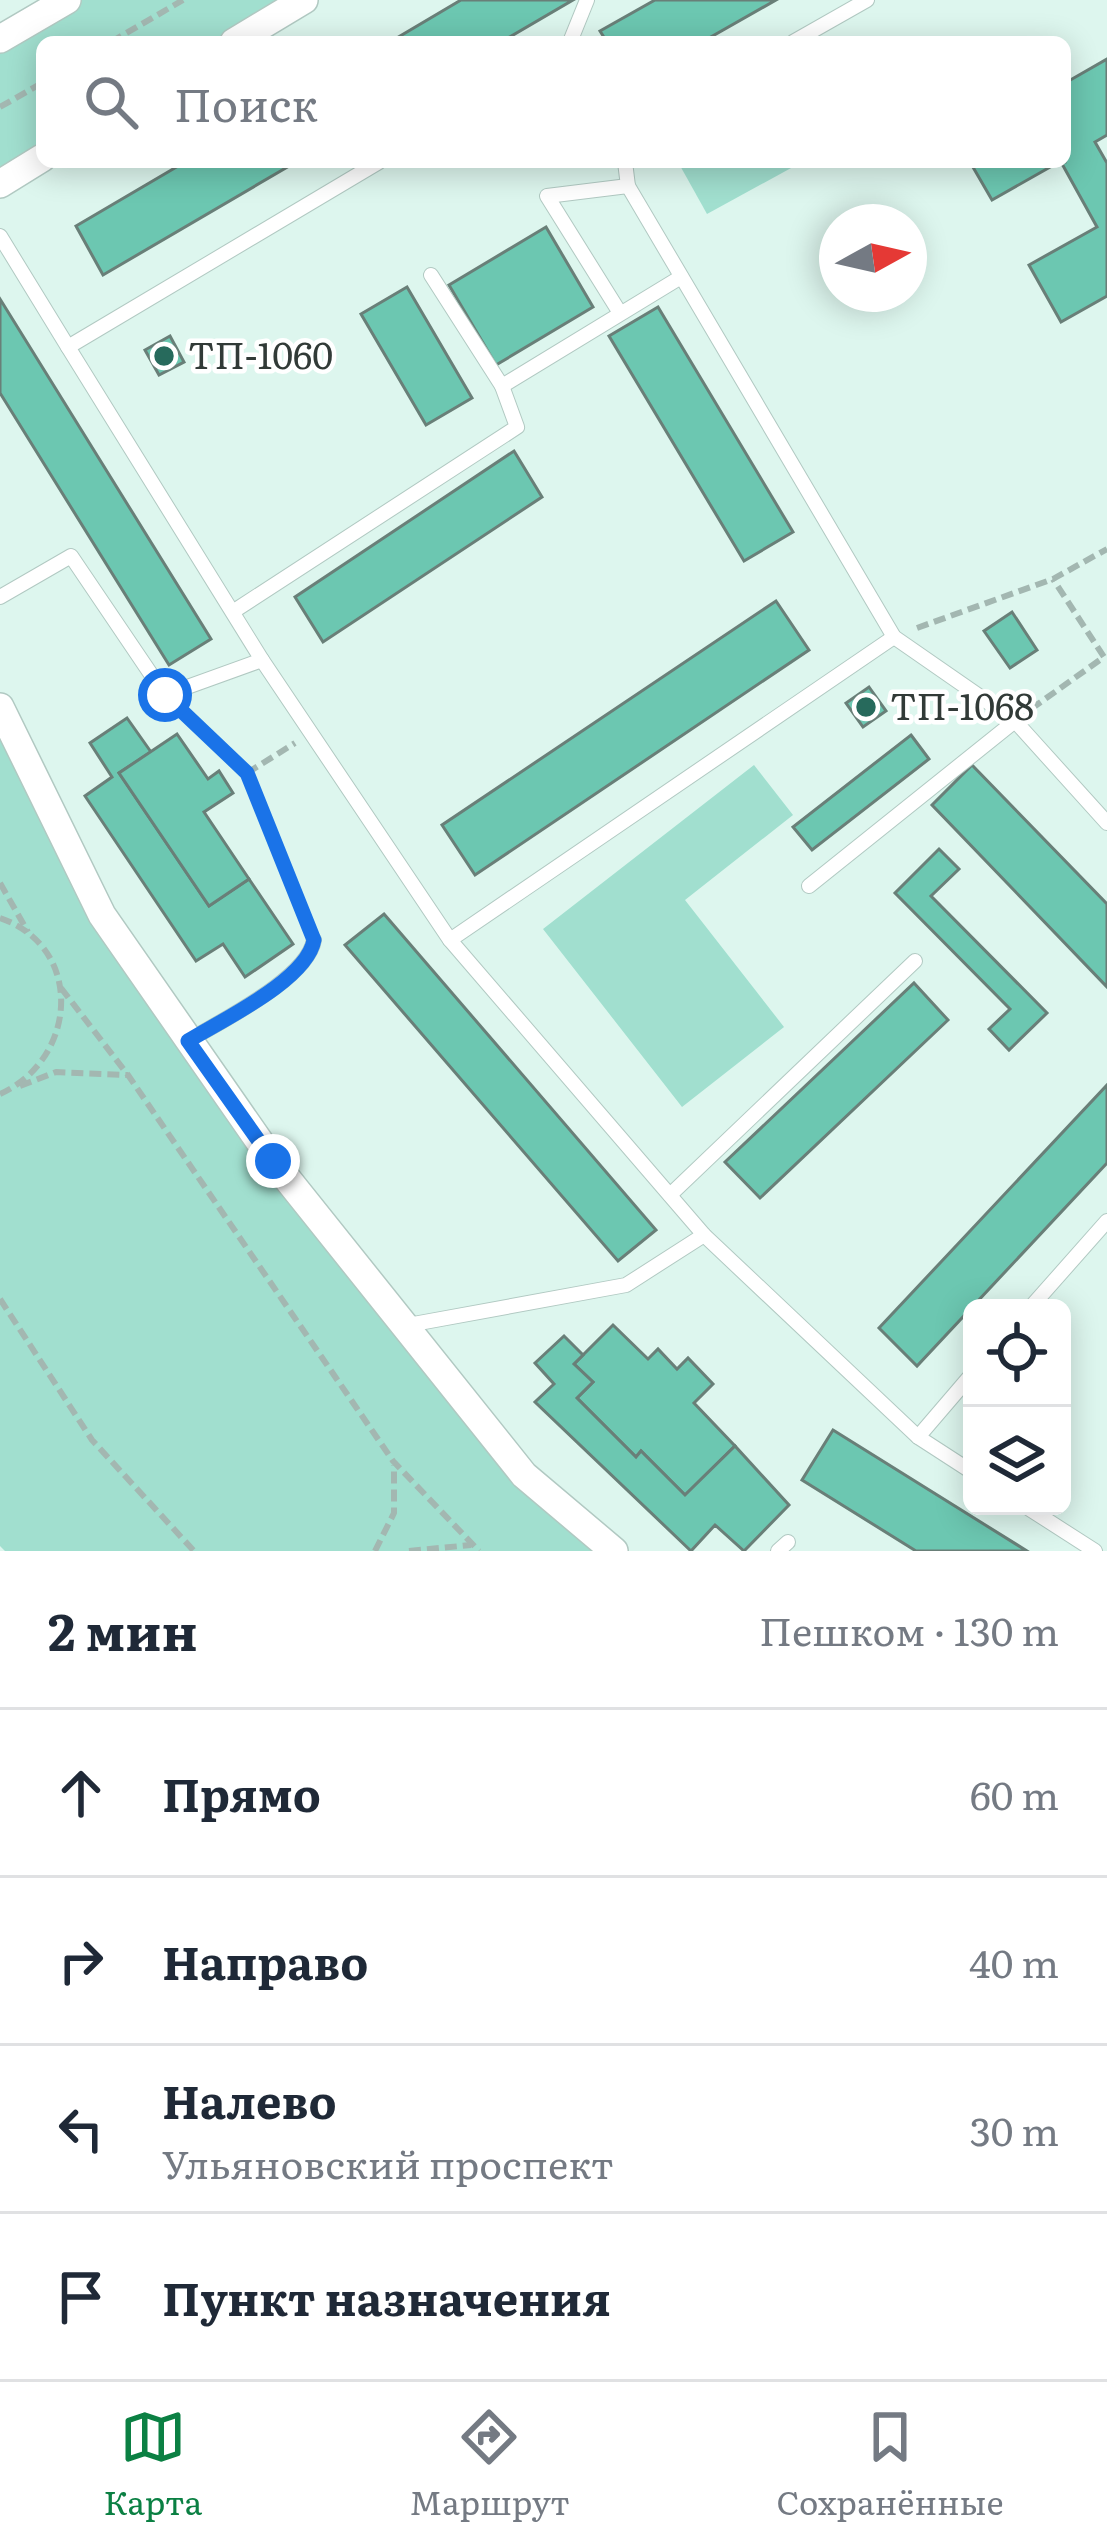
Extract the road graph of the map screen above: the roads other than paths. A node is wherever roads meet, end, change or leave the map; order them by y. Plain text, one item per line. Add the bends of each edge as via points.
1 (67, 0) edge
2 (304, 0) edge
3 (587, 0) edge
4 (867, 0) edge
5 (244, 36) edge
6 (572, 36) edge
7 (804, 36) edge
8 (0, 39) edge
9 (36, 162) edge
10 (369, 168) edge
11 (626, 168) edge
12 (0, 184) edge
13 (628, 186) junction
14 (0, 236) edge
15 (431, 275) dead end
16 (681, 277) junction
17 (620, 313) junction
18 (68, 347) junction
19 (502, 386) junction
20 (0, 597) edge
21 (233, 610) junction
22 (894, 637) junction
23 (262, 660) junction
24 (0, 707) edge
25 (1015, 721) junction
26 (1107, 823) edge
27 (809, 886) dead end
28 (314, 940) road end
29 (449, 940) junction
30 (915, 961) dead end
31 (188, 1041) junction
32 (670, 1195) junction
33 (1107, 1220) edge
34 (704, 1235) junction
35 (1038, 1299) edge
36 (408, 1325) junction
37 (963, 1385) edge
38 (917, 1437) junction
39 (963, 1466) edge
40 (1039, 1515) edge
41 (614, 1551) edge
42 (1095, 1551) edge

1 - 8 street
2 - 5 street
3 - 6 lane
4 - 7 lane
9 - 12 street
10 - 18 lane
11 - 13 lane
13 - 16 lane
13 - 17 lane via 547,196
14 - 18 lane
15 - 19 lane
16 - 17 lane
16 - 22 lane
17 - 19 lane
18 - 21 lane
19 - 21 lane via 517,428
20 - 23 lane via 71,556 165,695
21 - 23 lane
22 - 25 lane
22 - 29 lane
23 - 29 lane
24 - 31 street via 103,915
25 - 26 lane
25 - 27 lane
28 - 31 lane via 311,956 289,977
29 - 32 lane
30 - 32 lane
31 - 36 street via 273,1161
32 - 34 lane
33 - 35 lane
34 - 36 lane via 626,1285
34 - 38 lane
36 - 41 street via 524,1475
37 - 38 lane
38 - 39 lane
40 - 42 lane

